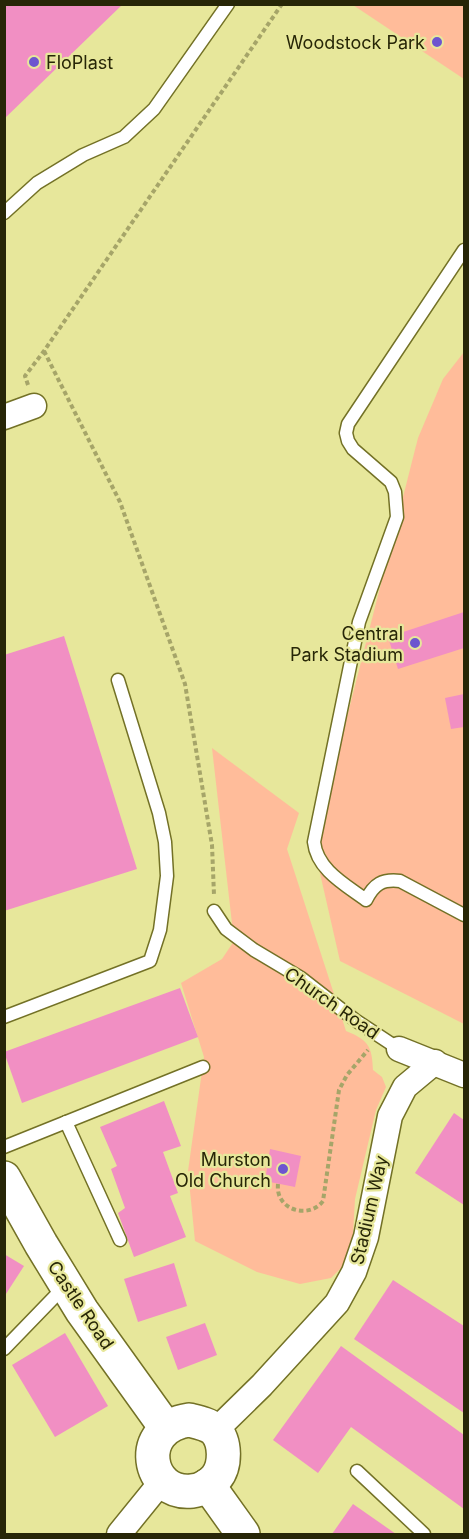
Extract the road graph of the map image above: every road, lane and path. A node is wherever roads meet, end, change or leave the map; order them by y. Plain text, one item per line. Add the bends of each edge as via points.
1 (228, 4) edge
2 (282, 4) edge
3 (4, 213) edge
4 (465, 250) edge
5 (44, 351) junction
6 (34, 406) joint
7 (4, 417) edge
8 (118, 680) dead end
9 (214, 911) joint
10 (465, 915) edge
11 (4, 1017) edge
12 (390, 1042) junction
13 (435, 1062) junction
14 (202, 1067) dead end
15 (465, 1075) edge
16 (66, 1122) junction
17 (4, 1147) edge
18 (4, 1178) edge
19 (278, 1184) dead end
20 (120, 1240) dead end
21 (66, 1285) junction
22 (4, 1349) edge
23 (166, 1428) junction
24 (215, 1431) junction
25 (357, 1471) dead end
26 (162, 1480) junction
27 (208, 1485) junction
28 (119, 1534) edge
29 (243, 1534) edge
30 (424, 1534) edge

1 - 3 lane via 154,109 124,137 83,155 37,183
2 - 5 path
4 - 10 lane via 348,424 346,433 353,449 391,482 397,517 359,622 314,842 329,872 366,900 371,889 380,883 400,881
5 - 6 path via 26,375
5 - 9 path via 120,502 185,684 212,845
6 - 7 street
8 - 11 lane via 165,842 167,876 160,930 150,961
9 - 12 lane, Church Road via 226,929 254,950 301,978
12 - 13 street, Church Road
12 - 19 path via 346,1075 339,1090 323,1201 310,1210 287,1207 279,1199
13 - 15 street, Church Road
13 - 24 street, Stadium Way via 405,1087 390,1116 366,1237 354,1272 337,1303
14 - 16 lane
16 - 17 lane
16 - 20 lane
18 - 21 main road, Castle Road
21 - 22 lane
21 - 23 main road, Castle Road
23 - 24 main road via 189,1420
23 - 26 main road via 153,1447 152,1459
24 - 27 main road via 224,1458 216,1478
25 - 30 lane
26 - 27 main road via 179,1491 199,1490
26 - 28 street
27 - 29 main road

